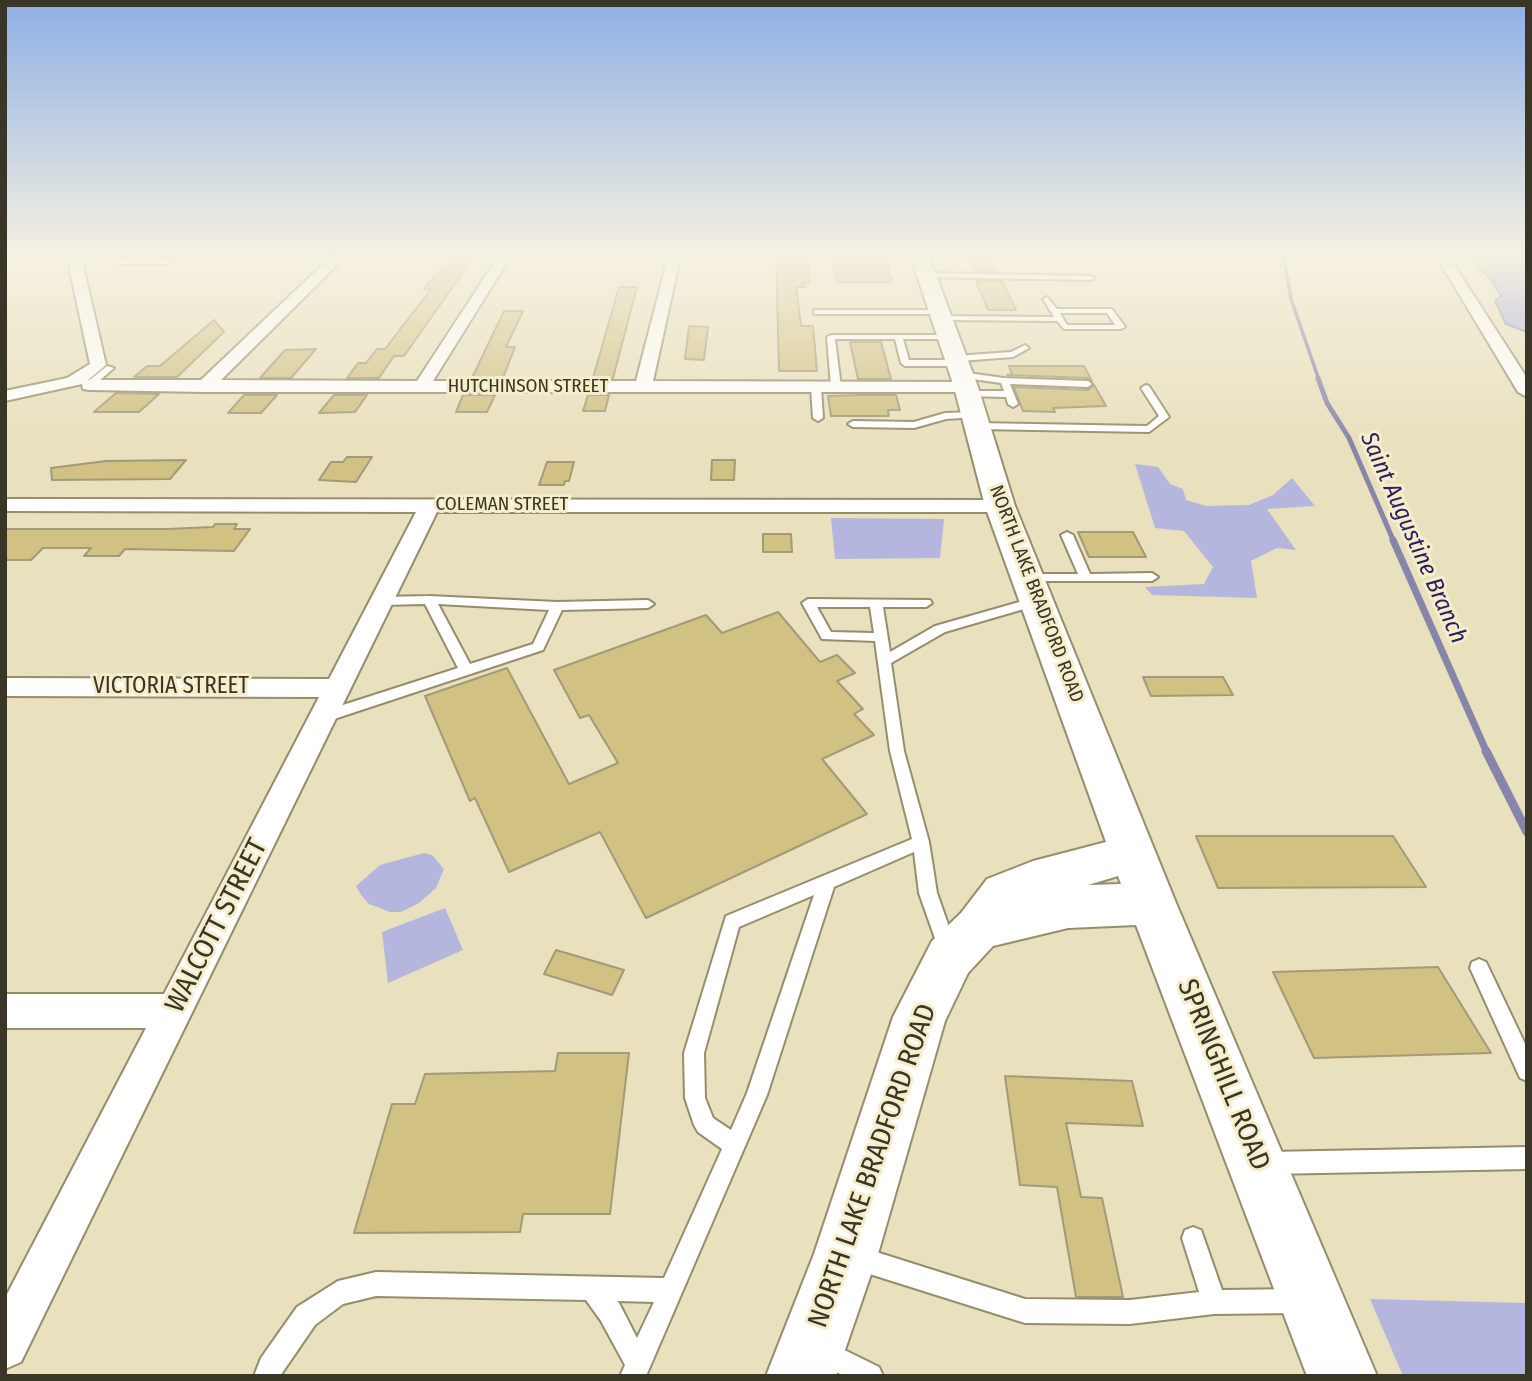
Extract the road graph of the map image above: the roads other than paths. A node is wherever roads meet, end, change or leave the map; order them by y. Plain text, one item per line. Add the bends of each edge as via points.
1 (88, 318) edge
2 (276, 318) edge
3 (465, 318) edge
4 (659, 318) edge
5 (890, 318) edge
6 (940, 318) edge
7 (1007, 318) edge
8 (1059, 318) edge
9 (1115, 318) edge
10 (1481, 318) edge
11 (942, 323) junction
12 (898, 337) junction
13 (1025, 348) dead end
14 (110, 368) dead end
15 (88, 380) junction
16 (1004, 381) junction
17 (1088, 384) dead end
18 (205, 387) junction
19 (421, 387) junction
20 (643, 387) junction
21 (816, 387) junction
22 (836, 387) junction
23 (1146, 388) dead end
24 (965, 389) junction
25 (1527, 392) edge
26 (5, 396) edge
27 (818, 418) dead end
28 (853, 424) dead end
29 (5, 505) edge
30 (430, 505) junction
31 (1000, 506) junction
32 (1067, 535) dead end
33 (1152, 577) dead end
34 (1086, 578) junction
35 (1033, 590) junction
36 (429, 600) junction
37 (382, 601) junction
38 (876, 603) junction
39 (926, 603) dead end
40 (648, 604) dead end
41 (557, 606) junction
42 (881, 637) junction
43 (884, 661) junction
44 (466, 670) junction
45 (5, 687) edge
46 (330, 702) junction
47 (1105, 774) joint
48 (921, 842) junction
49 (1143, 878) junction
50 (827, 881) junction
51 (964, 943) junction
52 (1479, 968) dead end
53 (5, 1011) edge
54 (174, 1011) junction
55 (1527, 1071) edge
56 (735, 1145) junction
57 (1527, 1158) edge
58 (1258, 1163) junction
59 (1193, 1238) dead end
60 (846, 1254) junction
61 (592, 1288) junction
62 (671, 1290) junction
63 (1312, 1301) junction
64 (1214, 1302) junction
65 (5, 1346) edge
66 (807, 1361) edge
67 (636, 1370) edge
68 (267, 1376) edge
69 (870, 1376) edge
70 (1342, 1376) edge

1 - 15 street via 98,365
2 - 18 street
3 - 19 street
4 - 20 street
5 - 11 lane
6 - 11 main road, NORTH LAKE BRADFORD ROAD
7 - 11 lane
8 - 9 lane via 1064,327 1121,327
10 - 25 street
11 - 12 lane
11 - 24 main road, NORTH LAKE BRADFORD ROAD
12 - 22 lane via 831,337
12 - 24 lane via 905,363
13 - 24 lane
14 - 15 lane
15 - 18 street, HUTCHINSON STREET
15 - 26 street, HUTCHINSON STREET
16 - 17 lane
16 - 24 lane
16 - 24 lane via 1012,399
18 - 19 street, HUTCHINSON STREET
19 - 20 street, HUTCHINSON STREET
20 - 21 street, HUTCHINSON STREET
21 - 22 street, HUTCHINSON STREET
21 - 27 lane
22 - 24 street, HUTCHINSON STREET
23 - 24 lane via 1164,417 1149,429 1021,423
24 - 28 lane via 945,416 914,425
24 - 31 main road, NORTH LAKE BRADFORD ROAD
29 - 30 street, COLEMAN STREET
30 - 31 street, COLEMAN STREET
30 - 37 street, WALCOTT STREET
31 - 35 main road, NORTH LAKE BRADFORD ROAD
32 - 34 lane
33 - 34 lane
34 - 35 lane
35 - 43 lane via 940,629
35 - 47 main road, NORTH LAKE BRADFORD ROAD
36 - 37 lane
36 - 41 lane
36 - 44 lane
37 - 46 street, WALCOTT STREET
38 - 39 lane
38 - 42 lane
38 - 42 lane via 808,603 827,636
40 - 41 lane
41 - 44 lane via 538,647
42 - 43 lane
43 - 48 lane via 897,751
44 - 46 lane
45 - 46 street, VICTORIA STREET
46 - 54 street, WALCOTT STREET
47 - 49 main road, SPRINGHILL ROAD
48 - 50 lane
48 - 51 lane via 928,893
49 - 51 main road
49 - 58 main road, SPRINGHILL ROAD
50 - 56 lane via 757,1095
50 - 56 lane via 732,922 694,1053 695,1098 705,1125
51 - 60 main road, NORTH LAKE BRADFORD ROAD via 920,1017
52 - 55 lane
53 - 54 street
54 - 65 street, WALCOTT STREET
56 - 62 lane
57 - 58 lane
58 - 63 main road, SPRINGHILL ROAD
59 - 64 lane
60 - 64 lane via 1025,1311 1130,1312
60 - 66 main road, NORTH LAKE BRADFORD ROAD
61 - 62 lane
61 - 67 lane via 610,1312
61 - 68 lane via 376,1284 338,1293 306,1316
62 - 67 lane
63 - 64 lane
63 - 70 main road, SPRINGHILL ROAD
66 - 69 lane

